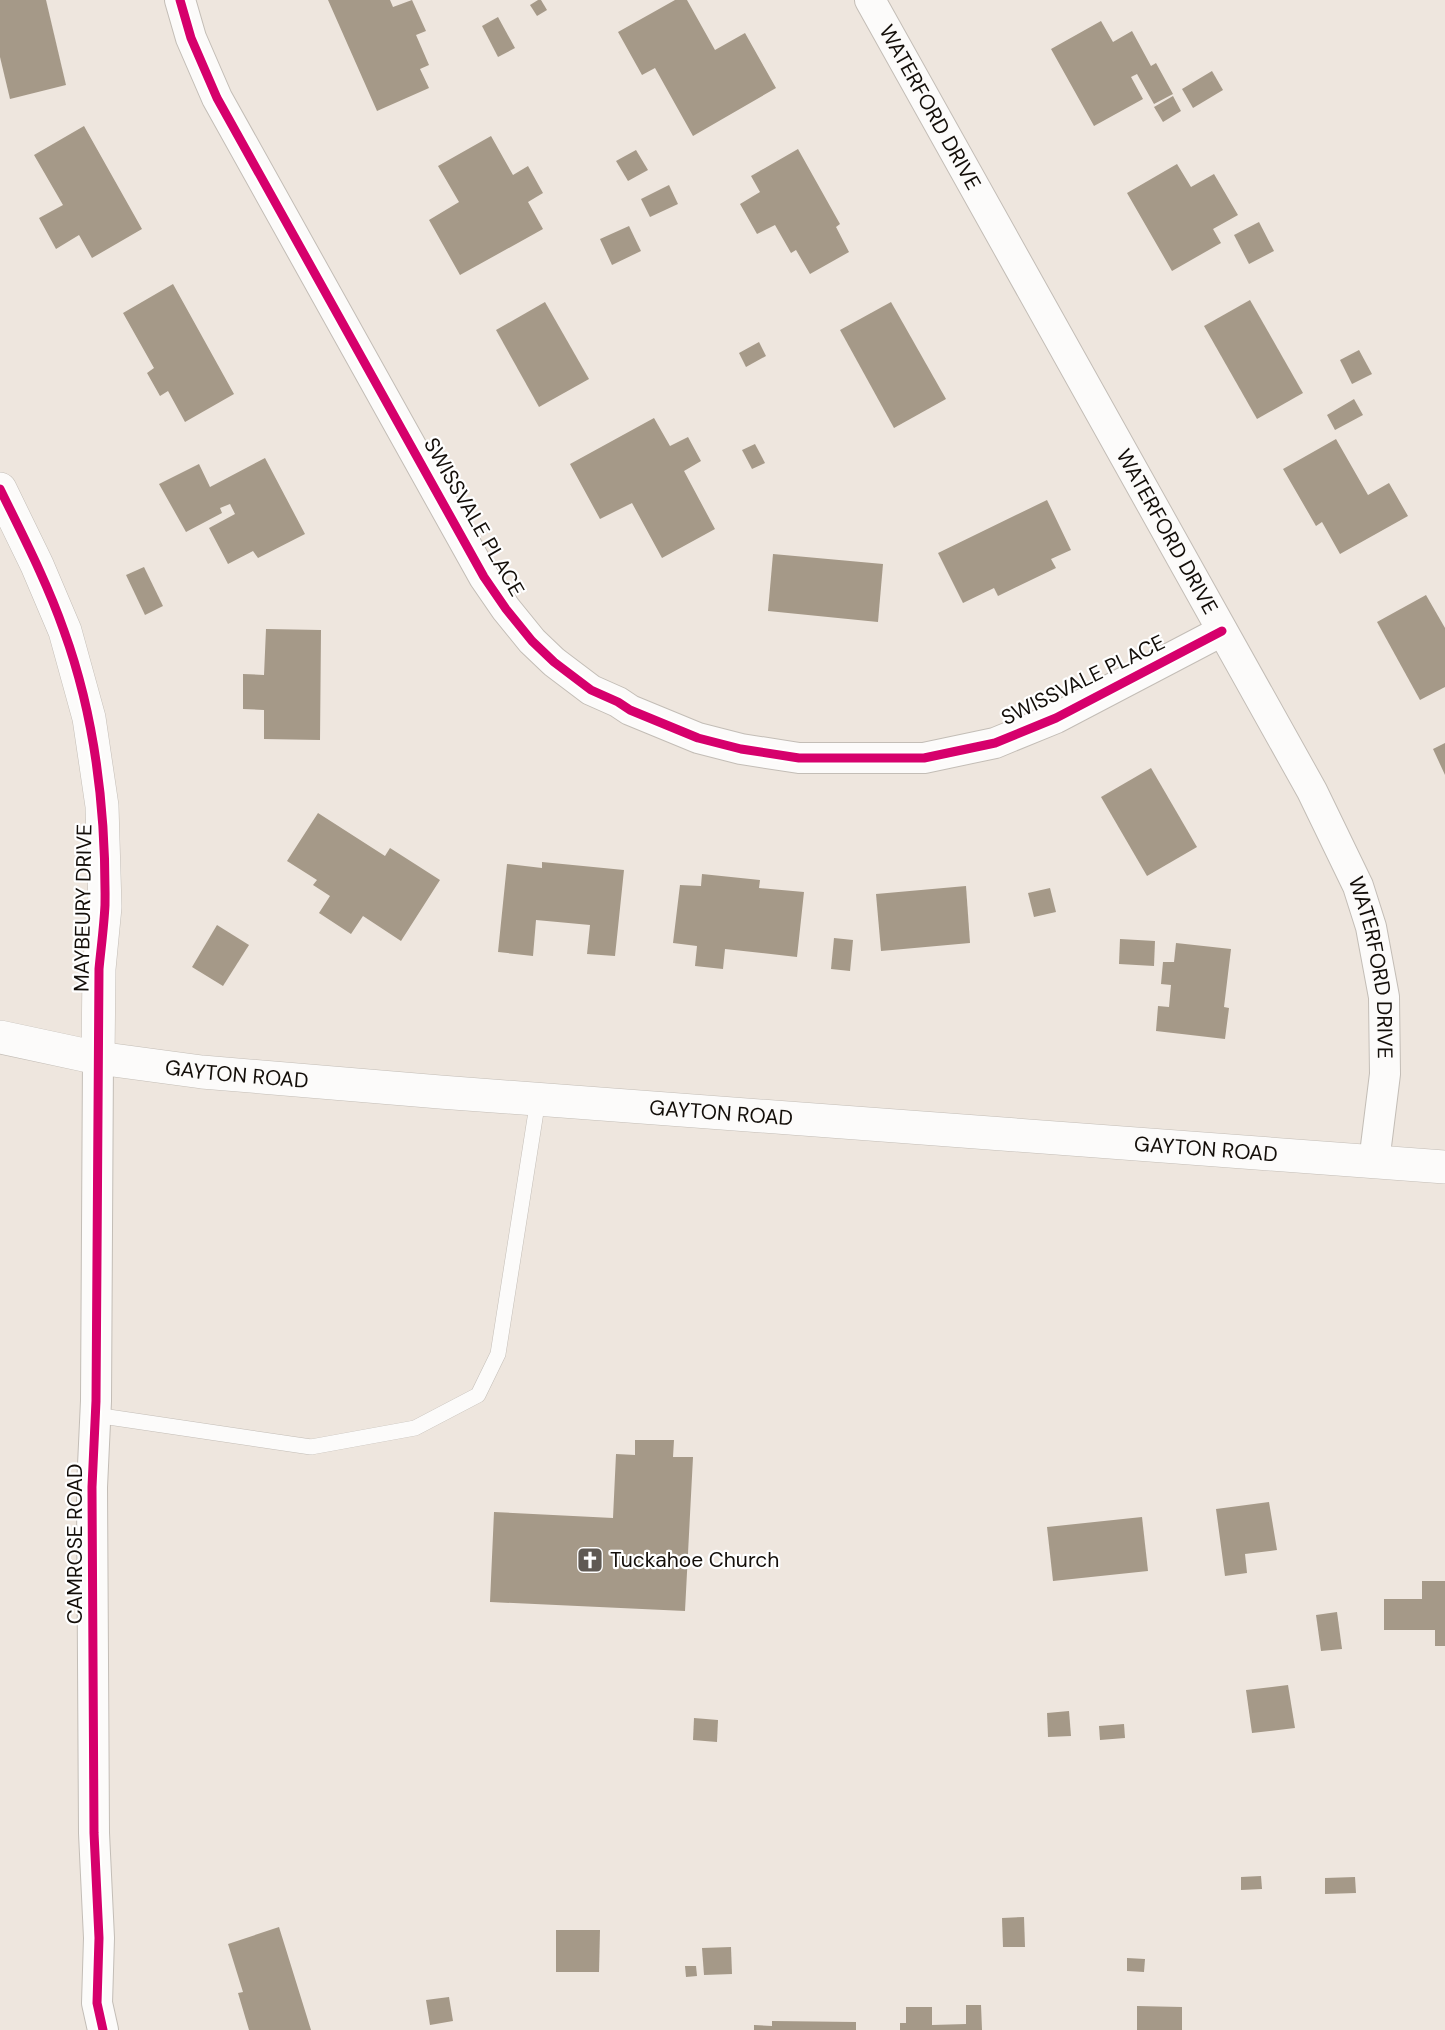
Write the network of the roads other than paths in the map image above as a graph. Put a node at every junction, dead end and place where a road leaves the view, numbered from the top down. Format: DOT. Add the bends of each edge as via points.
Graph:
graph roads {
  1 [pos="180,0"];
  2 [pos="870,0"];
  3 [pos="0,489"];
  4 [pos="1222,631"];
  5 [pos="0,1037"];
  6 [pos="98,1058"];
  7 [pos="538,1099"];
  8 [pos="1374,1162"];
  9 [pos="1445,1167"];
  10 [pos="95,1415"];
  11 [pos="93,2026"];
  1 -- 4 [label="street, SWISSVALE PLACE" via="191,38 217,98 484,578 532,641 591,690 698,738 741,749 799,758 924,758 995,742 1056,718"];
  2 -- 4 [label="street, WATERFORD DRIVE"];
  3 -- 6 [label="street, MAYBEURY DRIVE" via="64,631 89,718 103,828 105,907 99,969"];
  4 -- 8 [label="street, WATERFORD DRIVE" via="1312,791 1358,886 1371,927 1384,997 1385,1074"];
  5 -- 6 [label="street, GAYTON ROAD"];
  6 -- 7 [label="street, GAYTON ROAD" via="202,1072"];
  6 -- 10 [label="street, CAMROSE ROAD"];
  7 -- 8 [label="street, GAYTON ROAD"];
  7 -- 10 [label="lane" via="498,1354 478,1395 415,1428 311,1447"];
  8 -- 9 [label="street, GAYTON ROAD"];
  10 -- 11 [label="street, CAMROSE ROAD" via="94,1821 99,1938"];
}
